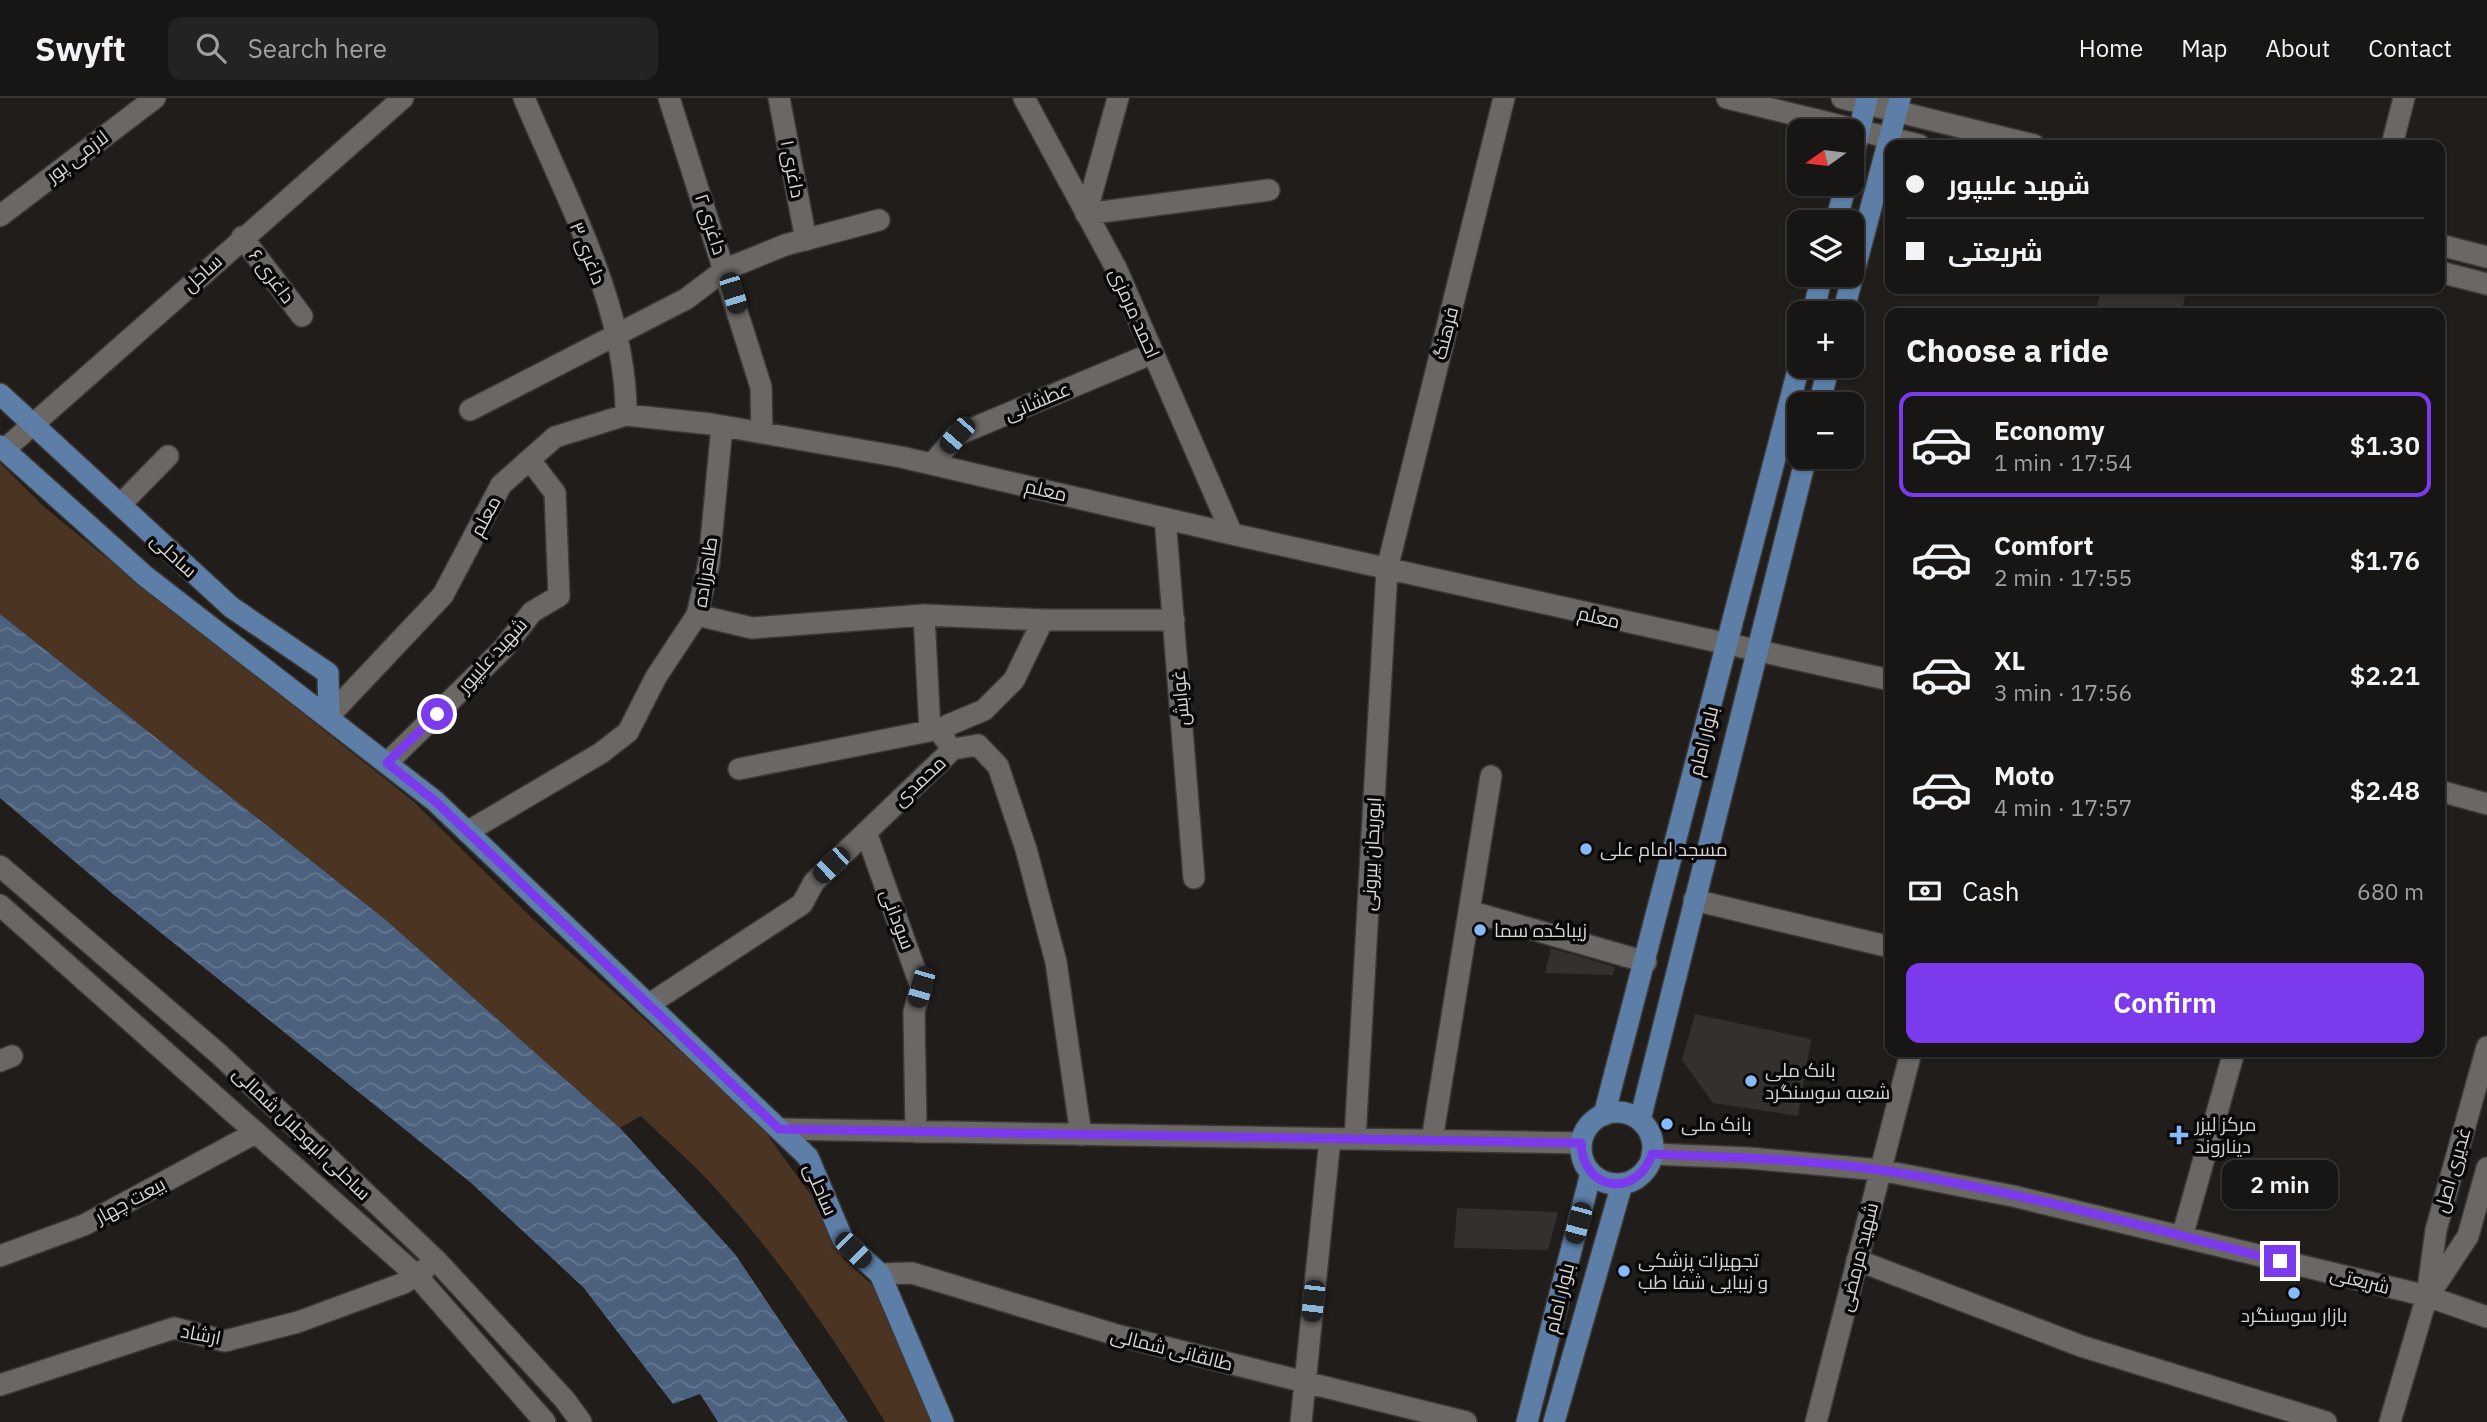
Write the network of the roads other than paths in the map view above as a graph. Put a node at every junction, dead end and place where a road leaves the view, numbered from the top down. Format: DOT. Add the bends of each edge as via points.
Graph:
graph roads {
  1 [pos="155,98"];
  2 [pos="403,98"];
  3 [pos="524,98"];
  4 [pos="669,98"];
  5 [pos="779,98"];
  6 [pos="1024,98"];
  7 [pos="1118,98"];
  8 [pos="1504,98"];
  9 [pos="1727,98"];
  10 [pos="1842,98"];
  11 [pos="2404,98"];
  12 [pos="1867,101"];
  13 [pos="1898,105"];
  14 [pos="1811,119"];
  15 [pos="1862,119"];
  16 [pos="1864,132"];
  17 [pos="1889,138"];
  18 [pos="1898,140"];
  19 [pos="2017,140"];
  20 [pos="2393,140"];
  21 [pos="1885,153"];
  22 [pos="1269,190"];
  23 [pos="1086,214"];
  24 [pos="0,216"];
  25 [pos="879,220"];
  26 [pos="242,237"];
  27 [pos="806,240"];
  28 [pos="2445,246"];
  29 [pos="2487,257"];
  30 [pos="726,269"];
  31 [pos="2445,273"];
  32 [pos="2487,284"];
  33 [pos="1846,301"];
  34 [pos="302,316"];
  35 [pos="616,337"];
  36 [pos="1153,353"];
  37 [pos="1796,378"];
  38 [pos="0,394"];
  39 [pos="470,410"];
  40 [pos="626,415"];
  41 [pos="33,425"];
  42 [pos="722,426"];
  43 [pos="762,433"];
  44 [pos="2,448"];
  45 [pos="168,456"];
  46 [pos="530,460"];
  47 [pos="932,464"];
  48 [pos="1802,469"];
  49 [pos="120,505"];
  50 [pos="1165,518"];
  51 [pos="1232,534"];
  52 [pos="1387,569"];
  53 [pos="697,615"];
  54 [pos="924,615"];
  55 [pos="1043,620"];
  56 [pos="1174,620"];
  57 [pos="1728,646"];
  58 [pos="1754,651"];
  59 [pos="1885,679"];
  60 [pos="329,716"];
  61 [pos="934,730"];
  62 [pos="953,749"];
  63 [pos="387,763"];
  64 [pos="739,769"];
  65 [pos="1491,776"];
  66 [pos="2445,792"];
  67 [pos="2487,804"];
  68 [pos="467,832"];
  69 [pos="866,832"];
  70 [pos="0,866"];
  71 [pos="1194,878"];
  72 [pos="1694,900"];
  73 [pos="0,905"];
  74 [pos="1469,911"];
  75 [pos="1885,946"];
  76 [pos="1646,962"];
  77 [pos="648,1005"];
  78 [pos="2487,1047"];
  79 [pos="1910,1057"];
  80 [pos="2233,1057"];
  81 [pos="1604,1115"];
  82 [pos="1640,1120"];
  83 [pos="779,1129"];
  84 [pos="916,1132"];
  85 [pos="255,1133"];
  86 [pos="1081,1135"];
  87 [pos="1330,1139"];
  88 [pos="1355,1139"];
  89 [pos="1432,1140"];
  90 [pos="1581,1143"];
  91 [pos="1652,1154"];
  92 [pos="2487,1168"];
  93 [pos="1880,1170"];
  94 [pos="1591,1173"];
  95 [pos="1622,1184"];
  96 [pos="2182,1237"];
  97 [pos="0,1256"];
  98 [pos="1857,1260"];
  99 [pos="437,1261"];
  100 [pos="880,1274"];
  101 [pos="416,1275"];
  102 [pos="2427,1296"];
  103 [pos="2487,1317"];
  104 [pos="1305,1382"];
  105 [pos="0,1385"];
  106 [pos="545,1422"];
  107 [pos="580,1422"];
  108 [pos="943,1422"];
  109 [pos="1301,1422"];
  110 [pos="1466,1422"];
  111 [pos="1527,1422"];
  112 [pos="1553,1422"];
  113 [pos="1816,1422"];
  114 [pos="2326,1422"];
  115 [pos="2390,1422"];
  1 -- 24 [label="street, لازمی پور"];
  2 -- 26 [label="street, ساحل"];
  3 -- 35 [label="street, داغری ۳" via="602,284"];
  4 -- 30 [label="street, داغری ۲"];
  5 -- 27 [label="street, داغری ۱"];
  6 -- 23 [label="street, احمد مرمزی"];
  7 -- 23 [label="street"];
  8 -- 52 [label="street, فرهنگ"];
  9 -- 14 [label="street"];
  10 -- 12 [label="street"];
  11 -- 20 [label="street"];
  12 -- 13 [label="street"];
  12 -- 15 [label="main road"];
  13 -- 17 [label="main road"];
  13 -- 19 [label="street"];
  16 -- 17 [label="street"];
  17 -- 18 [label="street"];
  21 -- 33 [label="main road"];
  22 -- 23 [label="street"];
  23 -- 36 [label="street, احمد مرمزی" via="1116,268"];
  25 -- 27 [label="street"];
  26 -- 34 [label="street, داغری ۶"];
  26 -- 41 [label="street, ساحل"];
  27 -- 30 [label="street"];
  28 -- 29 [label="street"];
  30 -- 35 [label="street" via="686,299"];
  30 -- 43 [label="street, داغری ۲" via="761,387"];
  31 -- 32 [label="street"];
  35 -- 39 [label="street"];
  35 -- 40 [label="street, داغری ۳" via="626,378"];
  36 -- 47 [label="street, عطشانی" via="957,435"];
  36 -- 51 [label="street, احمد مرمزی"];
  37 -- 57 [label="main road, بلوار امام"];
  38 -- 41 [label="main road, ساحلی"];
  40 -- 42 [label="street, معلم"];
  40 -- 46 [label="street, معلم" via="555,437"];
  41 -- 44 [label="street, ساحل"];
  41 -- 49 [label="main road, ساحلی"];
  42 -- 43 [label="street, معلم"];
  42 -- 53 [label="street, طاهرزاده" via="709,563"];
  43 -- 47 [label="street, معلم"];
  44 -- 60 [label="main road, ساحلی" via="145,576"];
  45 -- 49 [label="street"];
  46 -- 60 [label="street, معلم" via="502,485 443,595"];
  46 -- 63 [label="street, شهید علیپور" via="555,493 559,596 532,612 503,649"];
  47 -- 50 [label="street, معلم"];
  48 -- 58 [label="main road, بلوار امام"];
  49 -- 60 [label="main road, ساحلی" via="231,607 328,673"];
  50 -- 51 [label="street, معلم"];
  50 -- 56 [label="street, غوابش"];
  51 -- 52 [label="street, معلم"];
  52 -- 57 [label="street, معلم"];
  52 -- 88 [label="street, ابوریحان بیرونی"];
  53 -- 54 [label="street, طاهرزاده" via="752,628"];
  53 -- 68 [label="street" via="656,677 628,732 601,753"];
  54 -- 55 [label="street, طاهرزاده"];
  54 -- 61 [label="street"];
  55 -- 56 [label="street, طاهرزاده"];
  55 -- 61 [label="street" via="1014,680 984,710"];
  56 -- 71 [label="street, غوابش"];
  57 -- 58 [label="street, معلم"];
  57 -- 76 [label="main road, بلوار امام"];
  58 -- 59 [label="street, معلم"];
  58 -- 72 [label="main road, بلوار امام"];
  60 -- 63 [label="main road, ساحلی"];
  61 -- 62 [label="street"];
  61 -- 64 [label="street"];
  62 -- 69 [label="street, محمدی"];
  62 -- 86 [label="street, محمدی" via="978,745 998,766 1026,849 1056,962"];
  63 -- 68 [label="main road, ساحلی"];
  65 -- 74 [label="street"];
  66 -- 67 [label="street"];
  68 -- 77 [label="main road, ساحلی"];
  69 -- 77 [label="street, محمدی" via="814,882 802,904"];
  69 -- 84 [label="street, سودانی" via="921,987 914,1012"];
  70 -- 99 [label="street, ساحلی البوجلال شمالی" via="220,1055"];
  72 -- 75 [label="street"];
  72 -- 82 [label="main road, بلوار امام"];
  73 -- 85 [label="street, ساحلی البوجلال شمالی"];
  74 -- 76 [label="street"];
  74 -- 89 [label="street"];
  76 -- 81 [label="main road, بلوار امام"];
  77 -- 83 [label="main road, ساحلی"];
  78 -- 102 [label="street, غدیری اصل" via="2436,1230"];
  79 -- 93 [label="street, شهید مرمضی"];
  80 -- 96 [label="street"];
  81 -- 82 [label="main road" via="1623,1113"];
  81 -- 90 [label="main road" via="1589,1125"];
  82 -- 91 [label="main road" via="1650,1135"];
  83 -- 84 [label="street"];
  83 -- 100 [label="main road, ساحلی" via="807,1157 843,1240"];
  84 -- 86 [label="street"];
  85 -- 97 [label="street, بیعت چهار" via="84,1225"];
  85 -- 101 [label="street, ساحلی البوجلال شمالی"];
  86 -- 87 [label="street"];
  87 -- 88 [label="street"];
  87 -- 104 [label="street"];
  88 -- 89 [label="street"];
  89 -- 90 [label="street"];
  90 -- 94 [label="main road"];
  91 -- 93 [label="street, شریعتی"];
  91 -- 95 [label="main road" via="1642,1174"];
  92 -- 102 [label="street, غدیری اصل" via="2468,1236"];
  93 -- 96 [label="street, شریعتی"];
  93 -- 98 [label="street, شهید مرمضی"];
  94 -- 95 [label="main road" via="1600,1180"];
  94 -- 111 [label="main road, بلوار امام"];
  95 -- 112 [label="main road, بلوار امام"];
  96 -- 102 [label="street, شریعتی"];
  98 -- 113 [label="street, شهید مرمضی"];
  98 -- 114 [label="street" via="2081,1346"];
  99 -- 101 [label="street, ارشاد"];
  99 -- 107 [label="street, ساحلی البوجلال شمالی"];
  100 -- 104 [label="street, طالقانی شمالی" via="912,1273 1120,1336"];
  100 -- 108 [label="main road, ساحلی"];
  101 -- 105 [label="street, ارشاد" via="298,1322 225,1341 174,1328"];
  101 -- 106 [label="street, ساحلی البوجلال شمالی"];
  102 -- 103 [label="street, شریعتی"];
  102 -- 115 [label="street, غدیری اصل"];
  104 -- 109 [label="street"];
  104 -- 110 [label="street, طالقانی شمالی"];
}
